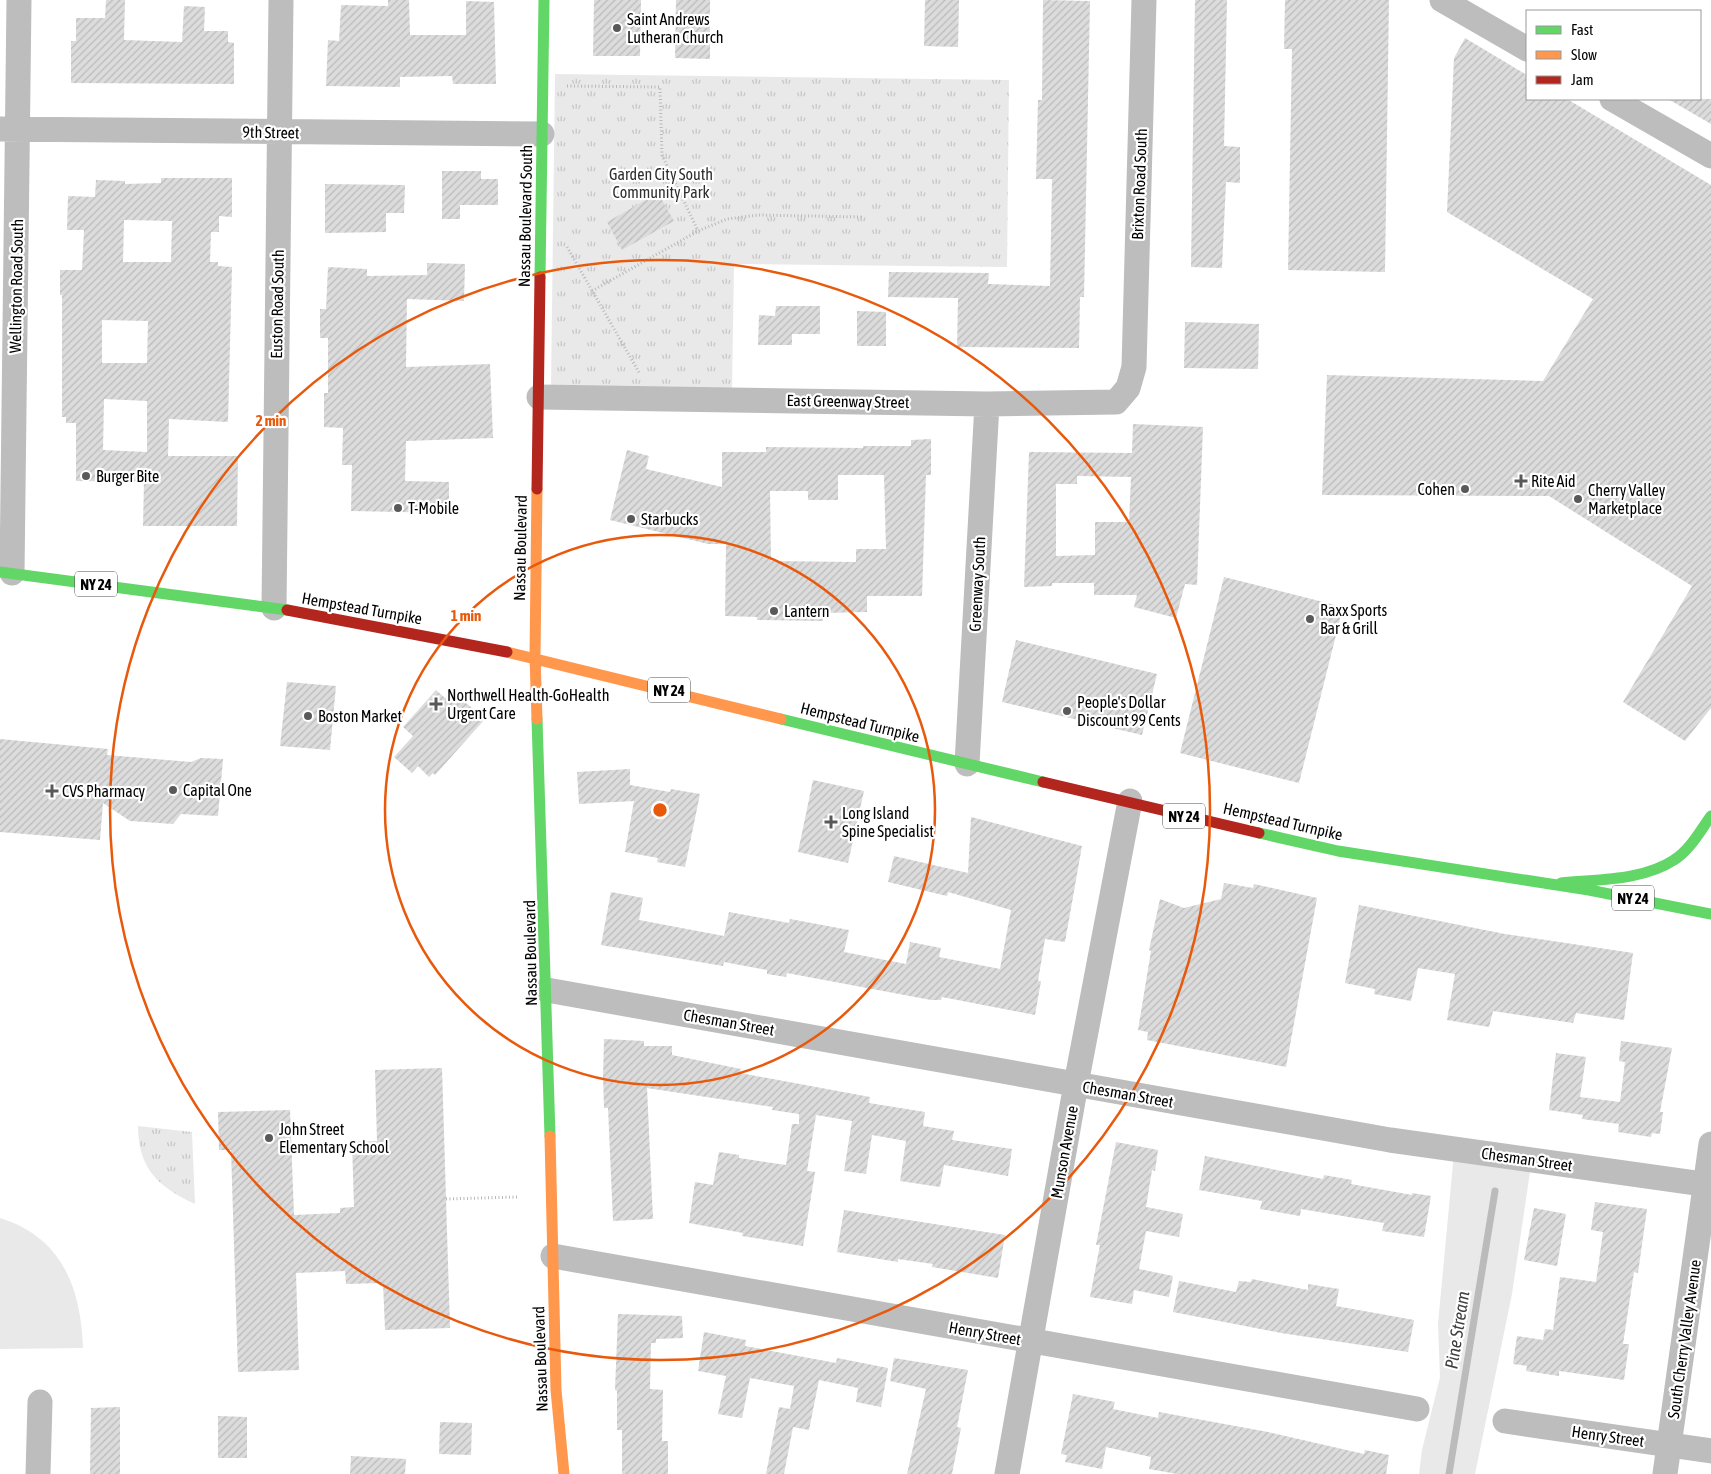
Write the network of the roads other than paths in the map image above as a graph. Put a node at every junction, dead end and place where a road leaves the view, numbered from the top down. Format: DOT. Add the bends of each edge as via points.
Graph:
graph roads {
  1 [pos="19,0"];
  2 [pos="281,0"];
  3 [pos="544,0"];
  4 [pos="1144,0"];
  5 [pos="1442,0"];
  6 [pos="1526,48"];
  7 [pos="1614,100"];
  8 [pos="9,129"];
  9 [pos="280,132"];
  10 [pos="542,134"];
  11 [pos="1711,156"];
  12 [pos="1134,367"];
  13 [pos="539,397"];
  14 [pos="987,404"];
  15 [pos="538,432"];
  16 [pos="6,572"];
  17 [pos="274,608"];
  18 [pos="535,657"];
  19 [pos="967,764"];
  20 [pos="1130,801"];
  21 [pos="1711,816"];
  22 [pos="1554,884"];
  23 [pos="1711,914"];
  24 [pos="546,990"];
  25 [pos="1076,1084"];
  26 [pos="1711,1144"];
  27 [pos="1708,1185"];
  28 [pos="553,1256"];
  29 [pos="1031,1341"];
  30 [pos="40,1402"];
  31 [pos="1417,1409"];
  32 [pos="1505,1422"];
  33 [pos="1669,1445"];
  34 [pos="1711,1451"];
  35 [pos="38,1474"];
  36 [pos="564,1474"];
  37 [pos="1007,1474"];
  38 [pos="1665,1474"];
  1 -- 8 [label="street, Wellington Road South"];
  2 -- 9 [label="street, Euston Road South"];
  3 -- 10 [label="main road, Nassau Boulevard South"];
  4 -- 12 [label="street, Brixton Road South"];
  5 -- 6 [label="street"];
  7 -- 11 [label="street"];
  8 -- 9 [label="street, 9th Street"];
  8 -- 16 [label="street, Wellington Road South"];
  9 -- 10 [label="street, 9th Street"];
  9 -- 17 [label="street, Euston Road South"];
  10 -- 13 [label="main road, Nassau Boulevard South"];
  12 -- 14 [label="street, East Greenway Street" via="1128,388 1116,402"];
  13 -- 14 [label="street, East Greenway Street"];
  13 -- 15 [label="main road, Nassau Boulevard South"];
  14 -- 19 [label="street, Greenway South"];
  15 -- 18 [label="main road, Nassau Boulevard"];
  16 -- 17 [label="main road, Hempstead Turnpike / NY 24"];
  17 -- 18 [label="main road, Hempstead Turnpike / NY 24"];
  18 -- 19 [label="main road, Hempstead Turnpike / NY 24"];
  18 -- 24 [label="main road, Nassau Boulevard"];
  19 -- 20 [label="main road, Hempstead Turnpike / NY 24"];
  20 -- 22 [label="main road, Hempstead Turnpike / NY 24" via="1338,851"];
  20 -- 25 [label="street, Munson Avenue"];
  21 -- 22 [label="main road" via="1682,853 1661,866 1630,874"];
  22 -- 23 [label="main road, Hempstead Turnpike / NY 24"];
  24 -- 25 [label="street, Chesman Street"];
  24 -- 28 [label="main road, Nassau Boulevard"];
  25 -- 27 [label="street, Chesman Street" via="1390,1140"];
  25 -- 29 [label="street, Munson Avenue"];
  26 -- 27 [label="street, South Cherry Valley Avenue"];
  27 -- 33 [label="street, South Cherry Valley Avenue"];
  28 -- 29 [label="street, Henry Street"];
  28 -- 36 [label="main road, Nassau Boulevard" via="556,1390"];
  29 -- 31 [label="street, Henry Street"];
  29 -- 37 [label="street, Munson Avenue"];
  30 -- 35 [label="street"];
  32 -- 33 [label="street, Henry Street"];
  33 -- 34 [label="street, Henry Street"];
  33 -- 38 [label="street, South Cherry Valley Avenue"];
}
